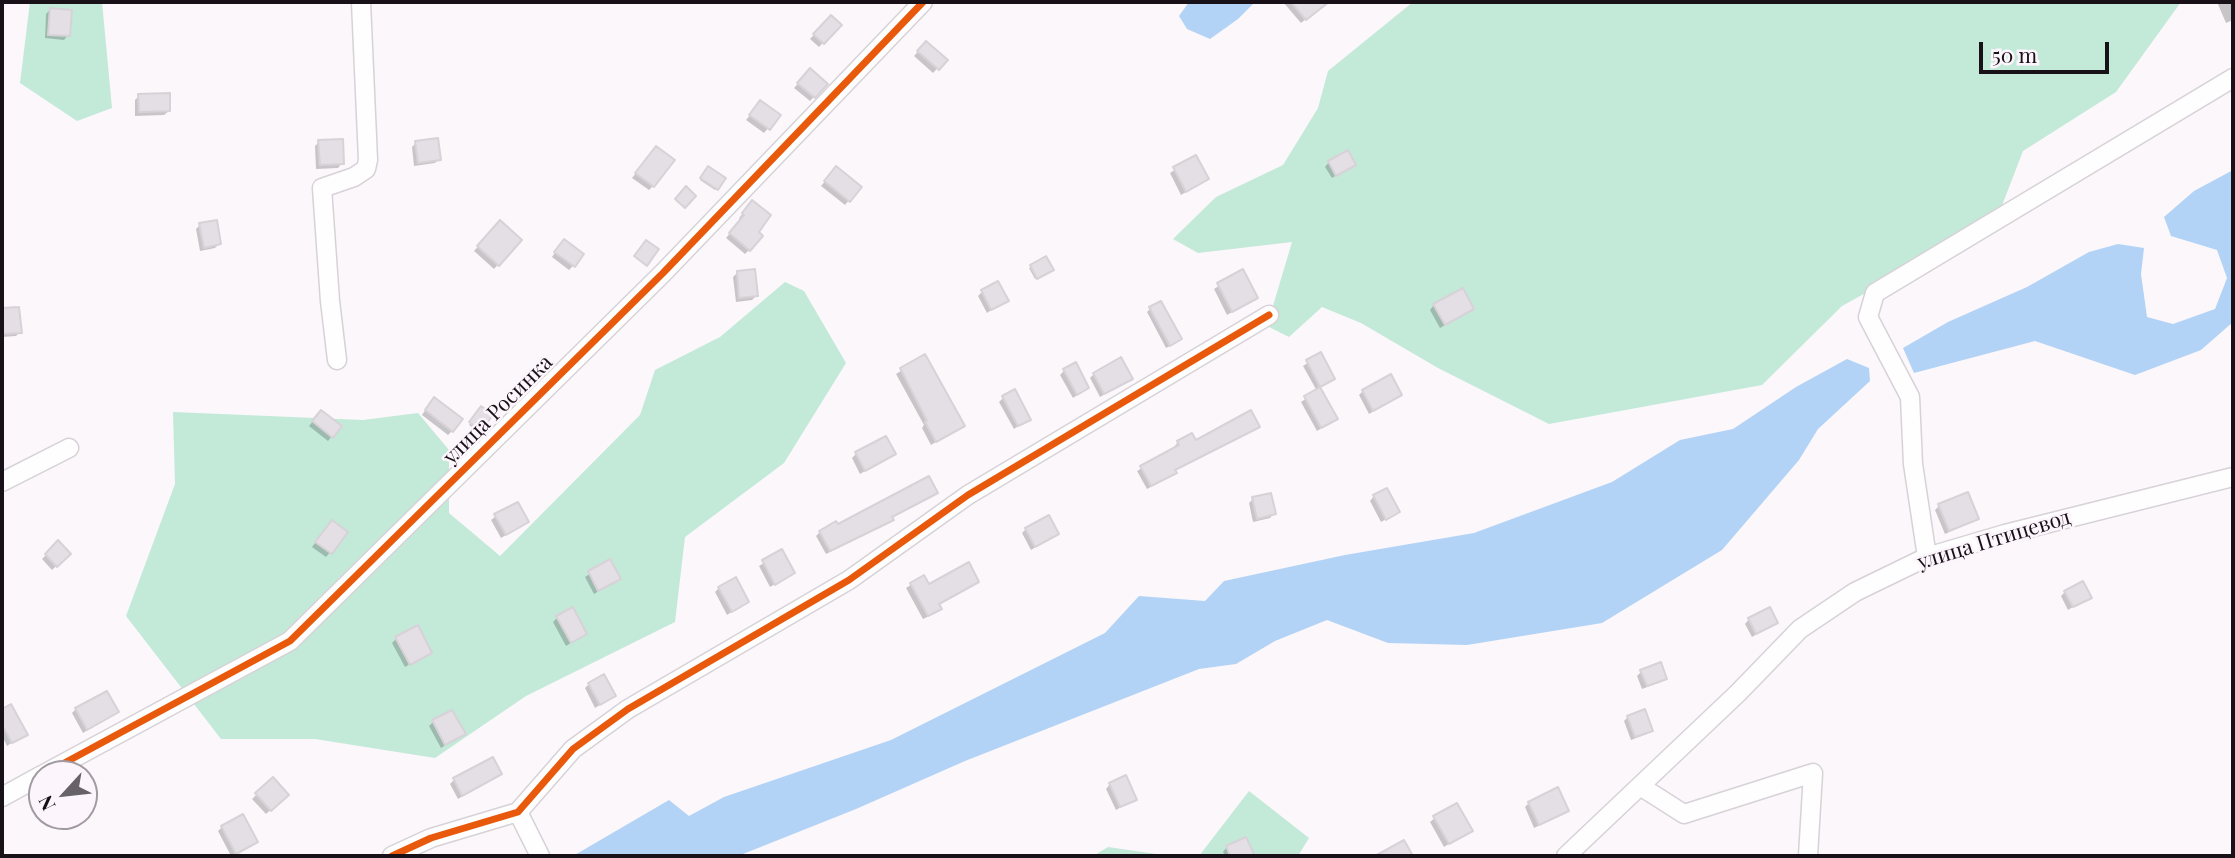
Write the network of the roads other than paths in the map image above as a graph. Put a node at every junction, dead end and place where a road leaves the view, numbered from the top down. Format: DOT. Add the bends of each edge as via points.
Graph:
graph roads {
  1 [pos="361,2"];
  2 [pos="923,2"];
  3 [pos="2233,78"];
  4 [pos="1269,315"];
  5 [pos="337,360"];
  6 [pos="69,449"];
  7 [pos="2233,477"];
  8 [pos="2,482"];
  9 [pos="1927,557"];
  10 [pos="71,760"];
  11 [pos="28,783"];
  12 [pos="1640,786"];
  13 [pos="2,797"];
  14 [pos="518,813"];
  15 [pos="392,856"];
  16 [pos="540,856"];
  17 [pos="1566,856"];
  18 [pos="1808,856"];
  1 -- 5 [label="street" via="368,160 366,169 354,177 322,188"];
  2 -- 10 [label="street, улица Росинка" via="663,273 290,641"];
  3 -- 9 [label="street" via="1875,293 1868,317 1910,397 1913,464"];
  4 -- 14 [label="street" via="968,495 849,580 628,709 573,749"];
  6 -- 8 [label="street"];
  7 -- 9 [label="street, улица Птицевод"];
  9 -- 12 [label="street, улица Птицевод" via="1855,592 1800,629"];
  11 -- 13 [label="street, улица Росинка"];
  12 -- 17 [label="street, улица Птицевод"];
  12 -- 18 [label="street" via="1684,814 1813,773"];
  14 -- 15 [label="street" via="431,838"];
  14 -- 16 [label="street"];
}
